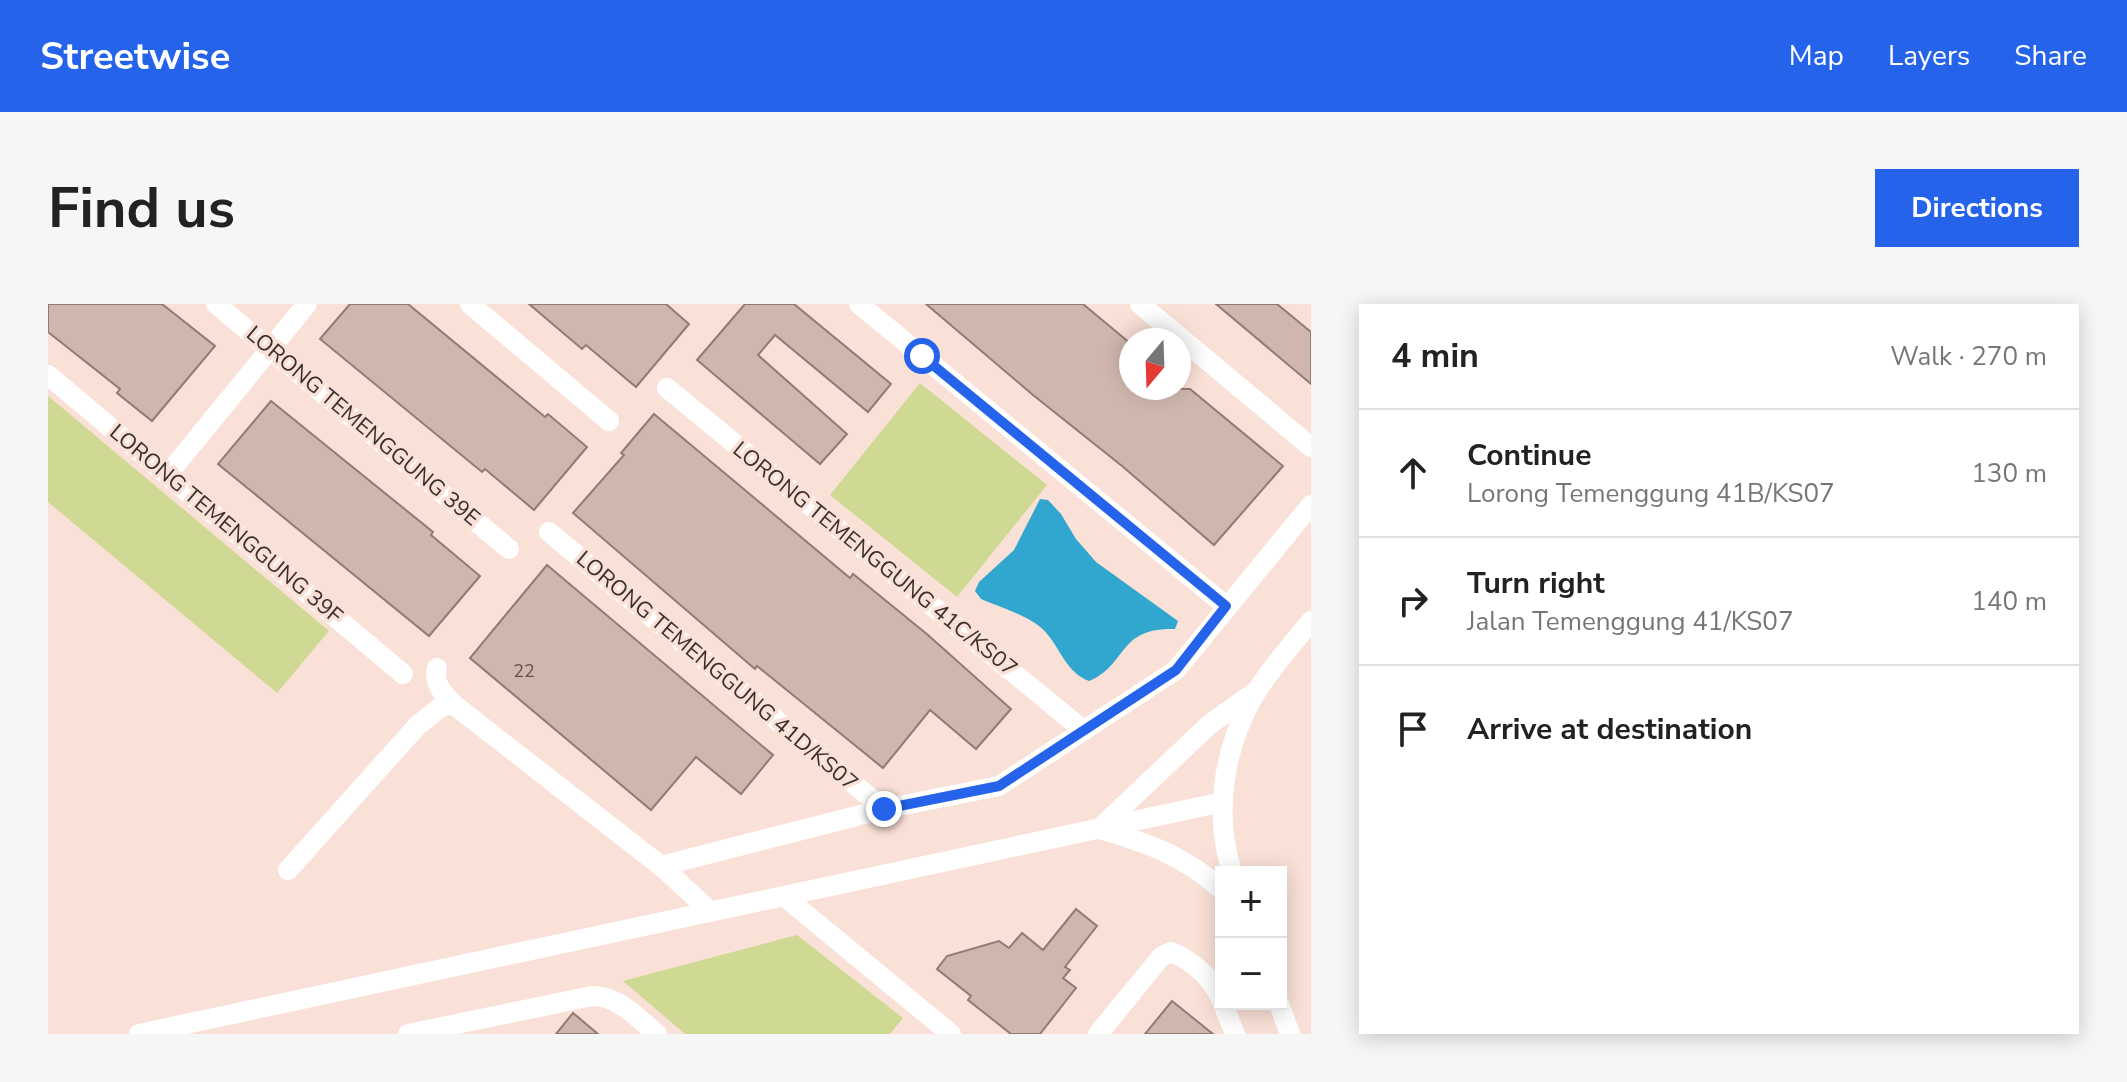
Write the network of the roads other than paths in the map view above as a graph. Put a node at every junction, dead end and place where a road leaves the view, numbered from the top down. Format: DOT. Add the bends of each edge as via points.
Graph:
graph roads {
  1 [pos="216,304"];
  2 [pos="307,304"];
  3 [pos="470,304"];
  4 [pos="859,304"];
  5 [pos="1140,304"];
  6 [pos="271,348"];
  7 [pos="48,375"];
  8 [pos="667,388"];
  9 [pos="609,421"];
  10 [pos="1311,447"];
  11 [pos="168,474"];
  12 [pos="1311,505"];
  13 [pos="549,532"];
  14 [pos="509,549"];
  15 [pos="1226,606"];
  16 [pos="1311,621"];
  17 [pos="437,668"];
  18 [pos="403,674"];
  19 [pos="1259,689"];
  20 [pos="453,704"];
  21 [pos="1083,730"];
  22 [pos="1223,802"];
  23 [pos="884,809"];
  24 [pos="1099,829"];
  25 [pos="661,866"];
  26 [pos="1231,866"];
  27 [pos="288,870"];
  28 [pos="1215,884"];
  29 [pos="785,897"];
  30 [pos="711,912"];
  31 [pos="1215,987"];
  32 [pos="1225,1010"];
  33 [pos="1281,1010"];
  34 [pos="139,1034"];
  35 [pos="408,1034"];
  36 [pos="657,1034"];
  37 [pos="951,1034"];
  38 [pos="1098,1034"];
  39 [pos="1235,1034"];
  40 [pos="1290,1034"];
  1 -- 6 [label="street, LORONG TEMENGGUNG 39E"];
  2 -- 6 [label="street"];
  3 -- 9 [label="street"];
  4 -- 15 [label="street"];
  5 -- 10 [label="street"];
  6 -- 11 [label="street"];
  6 -- 14 [label="street, LORONG TEMENGGUNG 39E"];
  7 -- 11 [label="street, LORONG TEMENGGUNG 39F"];
  8 -- 21 [label="street, LORONG TEMENGGUNG 41C/KS07"];
  11 -- 18 [label="street, LORONG TEMENGGUNG 39F"];
  12 -- 15 [label="street"];
  13 -- 23 [label="street, LORONG TEMENGGUNG 41D/KS07"];
  15 -- 21 [label="street" via="1176,670"];
  16 -- 19 [label="street"];
  17 -- 20 [label="street" via="440,690"];
  19 -- 22 [label="street" via="1230,755"];
  19 -- 24 [label="street" via="1210,724"];
  20 -- 25 [label="street"];
  20 -- 27 [label="street" via="418,725"];
  21 -- 23 [label="street" via="999,786"];
  22 -- 24 [label="street"];
  22 -- 26 [label="street"];
  23 -- 25 [label="street"];
  24 -- 28 [label="street" via="1176,856"];
  24 -- 29 [label="street"];
  25 -- 30 [label="street"];
  29 -- 30 [label="street"];
  29 -- 37 [label="street"];
  30 -- 34 [label="street"];
  31 -- 38 [label="street" via="1171,952 1161,957"];
  32 -- 39 [label="street"];
  33 -- 40 [label="street"];
  35 -- 36 [label="street" via="606,996"];
}
